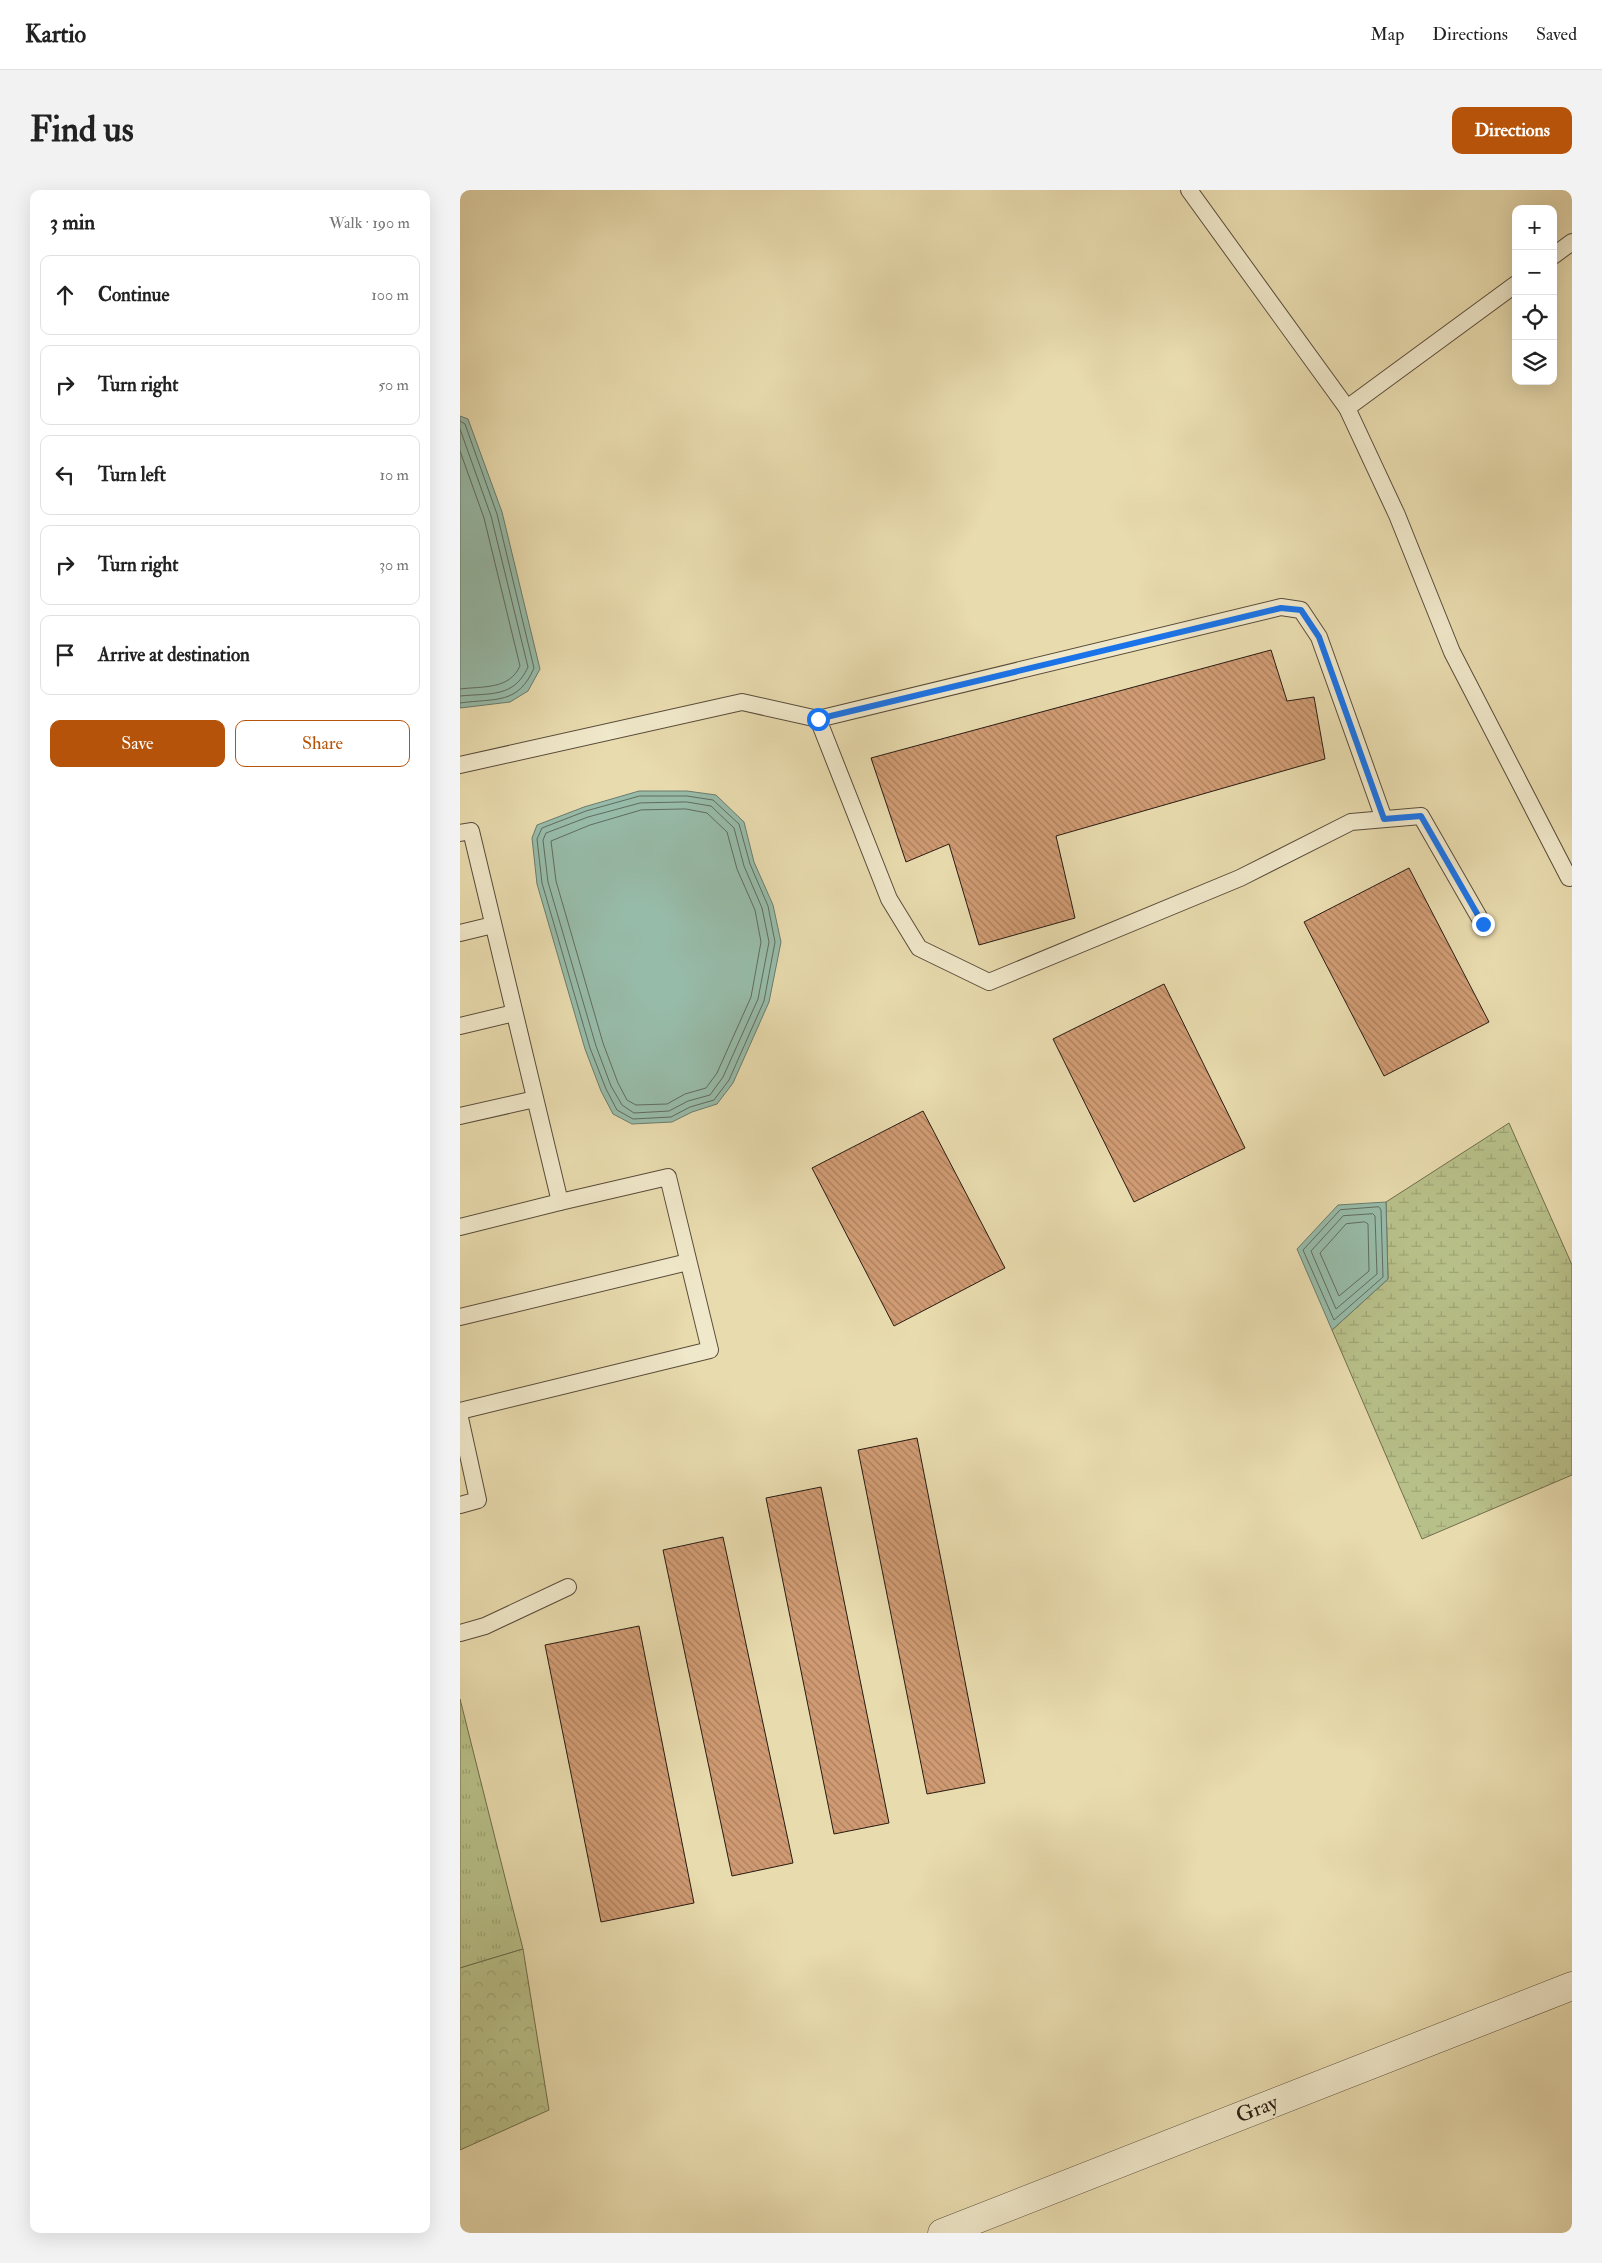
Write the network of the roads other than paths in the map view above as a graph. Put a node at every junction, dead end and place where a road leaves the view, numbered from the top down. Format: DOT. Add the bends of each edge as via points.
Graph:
graph roads {
  1 [pos="1188,190"];
  2 [pos="1572,242"];
  3 [pos="1557,253"];
  4 [pos="1512,287"];
  5 [pos="1347,408"];
  6 [pos="818,719"];
  7 [pos="460,765"];
  8 [pos="1384,819"];
  9 [pos="460,833"];
  10 [pos="1569,878"];
  11 [pos="1483,924"];
  12 [pos="493,925"];
  13 [pos="460,932"];
  14 [pos="514,1013"];
  15 [pos="460,1026"];
  16 [pos="535,1099"];
  17 [pos="460,1116"];
  18 [pos="560,1202"];
  19 [pos="460,1227"];
  20 [pos="688,1262"];
  21 [pos="460,1317"];
  22 [pos="460,1410"];
  23 [pos="460,1418"];
  24 [pos="460,1505"];
  25 [pos="568,1587"];
  26 [pos="460,1633"];
  27 [pos="1572,1986"];
  28 [pos="942,2233"];
  1 -- 5 [label="lane"];
  2 -- 3 [label="lane"];
  4 -- 5 [label="lane"];
  5 -- 10 [label="lane" via="1396,515 1452,652"];
  6 -- 7 [label="lane" via="742,702"];
  6 -- 8 [label="lane" via="1281,608 1301,610 1319,637"];
  6 -- 8 [label="lane" via="889,899 920,948 989,982 1240,878 1351,822"];
  8 -- 11 [label="lane" via="1421,816"];
  9 -- 12 [label="lane" via="470,831"];
  12 -- 13 [label="lane"];
  12 -- 14 [label="lane"];
  14 -- 15 [label="lane"];
  14 -- 16 [label="lane"];
  16 -- 17 [label="lane"];
  16 -- 18 [label="lane"];
  18 -- 19 [label="lane"];
  18 -- 20 [label="lane" via="668,1177"];
  20 -- 21 [label="lane"];
  20 -- 22 [label="lane" via="710,1350"];
  23 -- 24 [label="lane" via="478,1500"];
  25 -- 26 [label="lane" via="485,1626"];
  27 -- 28 [label="street, Gray"];
}
